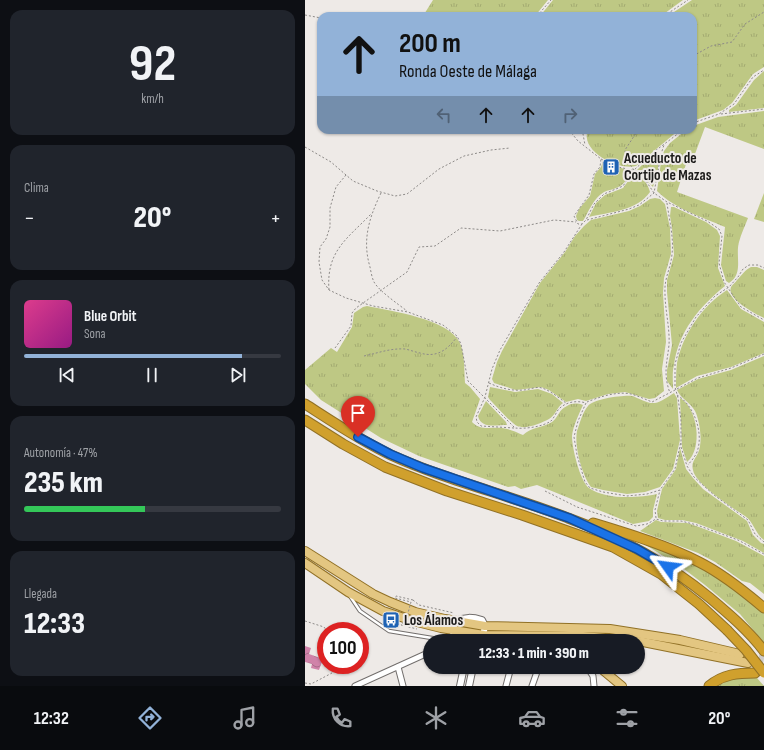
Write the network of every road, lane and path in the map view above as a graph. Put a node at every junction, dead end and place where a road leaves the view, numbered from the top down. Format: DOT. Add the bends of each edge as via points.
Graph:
graph roads {
  1 [pos="551,0"];
  2 [pos="688,0"];
  3 [pos="540,12"];
  4 [pos="671,12"];
  5 [pos="764,12"];
  6 [pos="305,15"];
  7 [pos="317,17"];
  8 [pos="697,54"];
  9 [pos="764,70"];
  10 [pos="764,109"];
  11 [pos="719,114"];
  12 [pos="697,122"];
  13 [pos="572,134"];
  14 [pos="583,134"];
  15 [pos="635,134"];
  16 [pos="678,134"];
  17 [pos="585,145"];
  18 [pos="665,145"];
  19 [pos="305,147"];
  20 [pos="510,148"];
  21 [pos="601,159"];
  22 [pos="634,170"];
  23 [pos="346,175"];
  24 [pos="381,192"];
  25 [pos="654,192"];
  26 [pos="667,202"];
  27 [pos="371,214"];
  28 [pos="586,220"];
  29 [pos="576,222"];
  30 [pos="582,224"];
  31 [pos="764,268"];
  32 [pos="729,287"];
  33 [pos="329,290"];
  34 [pos="382,291"];
  35 [pos="365,303"];
  36 [pos="408,312"];
  37 [pos="764,320"];
  38 [pos="457,336"];
  39 [pos="335,348"];
  40 [pos="764,354"];
  41 [pos="364,356"];
  42 [pos="489,383"];
  43 [pos="675,390"];
  44 [pos="670,393"];
  45 [pos="677,395"];
  46 [pos="485,397"];
  47 [pos="586,403"];
  48 [pos="305,404"];
  49 [pos="567,404"];
  50 [pos="305,420"];
  51 [pos="515,428"];
  52 [pos="681,441"];
  53 [pos="687,466"];
  54 [pos="660,490"];
  55 [pos="545,491"];
  56 [pos="569,518"];
  57 [pos="656,519"];
  58 [pos="764,542"];
  59 [pos="305,551"];
  60 [pos="764,554"];
  61 [pos="305,563"];
  62 [pos="348,592"];
  63 [pos="764,608"];
  64 [pos="459,618"];
  65 [pos="305,621"];
  66 [pos="484,623"];
  67 [pos="317,625"];
  68 [pos="417,629"];
  69 [pos="449,634"];
  70 [pos="456,634"];
  71 [pos="483,634"];
  72 [pos="423,636"];
  73 [pos="645,642"];
  74 [pos="764,651"];
  75 [pos="740,654"];
  76 [pos="423,655"];
  77 [pos="748,663"];
  78 [pos="398,667"];
  79 [pos="760,673"];
  80 [pos="328,674"];
  81 [pos="463,674"];
  82 [pos="472,674"];
  83 [pos="509,674"];
  84 [pos="537,674"];
  85 [pos="592,674"];
  86 [pos="608,674"];
  87 [pos="305,683"];
  88 [pos="355,686"];
  89 [pos="403,686"];
  90 [pos="460,686"];
  91 [pos="469,686"];
  92 [pos="506,686"];
  93 [pos="533,686"];
  94 [pos="594,686"];
  95 [pos="623,686"];
  96 [pos="709,686"];
  1 -- 3 [label="path"];
  2 -- 4 [label="path"];
  5 -- 8 [label="path" via="745,24 732,42 711,46"];
  6 -- 7 [label="path"];
  9 -- 11 [label="path" via="753,77 734,104"];
  10 -- 11 [label="path"];
  11 -- 12 [label="path"];
  13 -- 17 [label="path"];
  14 -- 17 [label="path"];
  15 -- 22 [label="path" via="625,150 626,159"];
  16 -- 18 [label="path"];
  17 -- 21 [label="path"];
  18 -- 22 [label="path"];
  18 -- 25 [label="path"];
  19 -- 23 [label="path" via="331,162"];
  20 -- 24 [label="path" via="464,156 439,169 407,194 395,196"];
  21 -- 22 [label="path" via="618,167"];
  21 -- 29 [label="path" via="589,194 574,216"];
  22 -- 25 [label="path" via="644,178"];
  22 -- 28 [label="path" via="623,186 604,194 594,204"];
  23 -- 24 [label="path" via="353,181"];
  23 -- 33 [label="path" via="336,187 330,208 330,227 320,247 322,280"];
  24 -- 27 [label="path"];
  25 -- 26 [label="path"];
  25 -- 28 [label="path" via="639,205"];
  26 -- 32 [label="path" via="719,229 722,236 720,268 724,282"];
  26 -- 44 [label="path" via="673,255 665,279 669,344 665,370"];
  27 -- 33 [label="path" via="340,246 329,271"];
  27 -- 34 [label="path" via="366,254 374,283"];
  28 -- 30 [label="path"];
  29 -- 30 [label="path"];
  29 -- 34 [label="path" via="554,220 500,231 461,228 435,246 419,247 407,272"];
  30 -- 42 [label="path" via="539,283 500,350"];
  31 -- 32 [label="path" via="749,265"];
  32 -- 37 [label="path" via="741,307"];
  32 -- 43 [label="path" via="715,296 696,317 681,343 675,364"];
  33 -- 35 [label="path"];
  34 -- 35 [label="path"];
  34 -- 36 [label="path"];
  35 -- 36 [label="path"];
  35 -- 39 [label="path" via="356,308 351,326"];
  36 -- 38 [label="path" via="443,325"];
  38 -- 41 [label="path" via="450,347 434,355 392,349"];
  38 -- 46 [label="path" via="468,381"];
  40 -- 43 [label="path" via="698,378"];
  42 -- 46 [label="path"];
  42 -- 49 [label="path" via="515,390 543,388"];
  43 -- 44 [label="path"];
  43 -- 45 [label="path"];
  44 -- 47 [label="path" via="652,402 624,393"];
  45 -- 52 [label="path"];
  45 -- 53 [label="path" via="687,402 697,424 697,452"];
  46 -- 51 [label="path"];
  46 -- 51 [label="path" via="476,418 477,422 481,426"];
  47 -- 49 [label="path" via="578,401"];
  47 -- 54 [label="path" via="574,437 585,482 590,488 627,496"];
  48 -- 56 [label="highway" via="390,454 423,468"];
  49 -- 51 [label="path" via="557,411 551,420 533,427"];
  50 -- 79 [label="highway, bridge" via="385,467 447,491 613,547 661,574 699,604 746,650"];
  52 -- 53 [label="path"];
  52 -- 54 [label="path" via="675,469"];
  53 -- 58 [label="path" via="694,477 714,495 748,520 755,534"];
  54 -- 57 [label="path" via="655,510"];
  55 -- 57 [label="path" via="577,507 636,526"];
  56 -- 63 [label="highway" via="583,519 661,545 700,562 731,581"];
  56 -- 74 [label="highway" via="637,549 668,567 722,608"];
  57 -- 60 [label="path" via="697,525 738,540"];
  59 -- 64 [label="main road" via="390,602 415,612 445,619"];
  61 -- 62 [label="main road"];
  62 -- 69 [label="main road" via="383,611 441,628"];
  62 -- 72 [label="lane" via="360,611 389,630"];
  64 -- 66 [label="main road"];
  64 -- 68 [label="path, bridge" via="396,596 395,598 411,602 405,624 401,625"];
  64 -- 70 [label="street"];
  65 -- 67 [label="path"];
  66 -- 71 [label="street"];
  66 -- 75 [label="main road" via="633,632"];
  73 -- 77 [label="main road"];
  76 -- 78 [label="street"];
  78 -- 88 [label="street"];
  78 -- 89 [label="street"];
  79 -- 96 [label="highway" via="725,676"];
  80 -- 87 [label="path" via="311,684"];
  81 -- 90 [label="street"];
  82 -- 91 [label="street"];
  83 -- 92 [label="street"];
  84 -- 93 [label="street"];
  85 -- 94 [label="street"];
  86 -- 95 [label="main road"];
}
